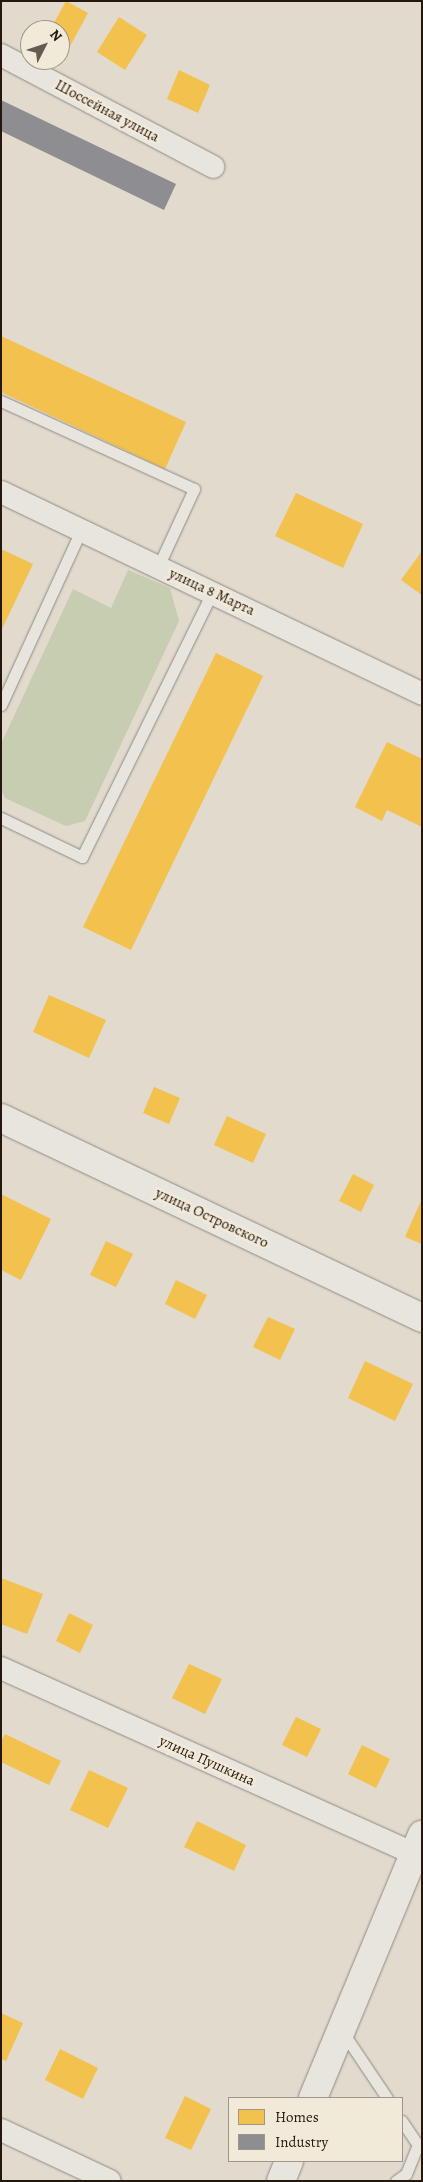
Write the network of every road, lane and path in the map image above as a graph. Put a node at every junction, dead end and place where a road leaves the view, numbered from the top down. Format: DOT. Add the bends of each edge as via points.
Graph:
graph roads {
  1 [pos="1,55"];
  2 [pos="214,167"];
  3 [pos="1,401"];
  4 [pos="1,492"];
  5 [pos="81,530"];
  6 [pos="158,567"];
  7 [pos="213,591"];
  8 [pos="422,694"];
  9 [pos="1,705"];
  10 [pos="1,818"];
  11 [pos="1,1118"];
  12 [pos="422,1318"];
  13 [pos="1,1668"];
  14 [pos="418,1845"];
  15 [pos="340,2027"];
  16 [pos="313,2097"];
  17 [pos="386,2097"];
  18 [pos="403,2122"];
  19 [pos="1,2130"];
  20 [pos="289,2162"];
  21 [pos="110,2181"];
  22 [pos="281,2181"];
  23 [pos="396,2181"];
  1 -- 2 [label="street, Шоссейная улица"];
  3 -- 6 [label="lane" via="194,489"];
  4 -- 5 [label="street, улица 8 Марта"];
  5 -- 6 [label="street, улица 8 Марта"];
  5 -- 9 [label="lane"];
  6 -- 7 [label="street, улица 8 Марта"];
  7 -- 8 [label="street, улица 8 Марта"];
  7 -- 10 [label="lane" via="82,857"];
  11 -- 12 [label="street, улица Островского"];
  13 -- 14 [label="street, улица Пушкина"];
  14 -- 15 [label="street"];
  15 -- 16 [label="street"];
  15 -- 17 [label="lane"];
  18 -- 23 [label="lane" via="418,2144 406,2174"];
  19 -- 21 [label="street"];
  20 -- 22 [label="street"];
}
